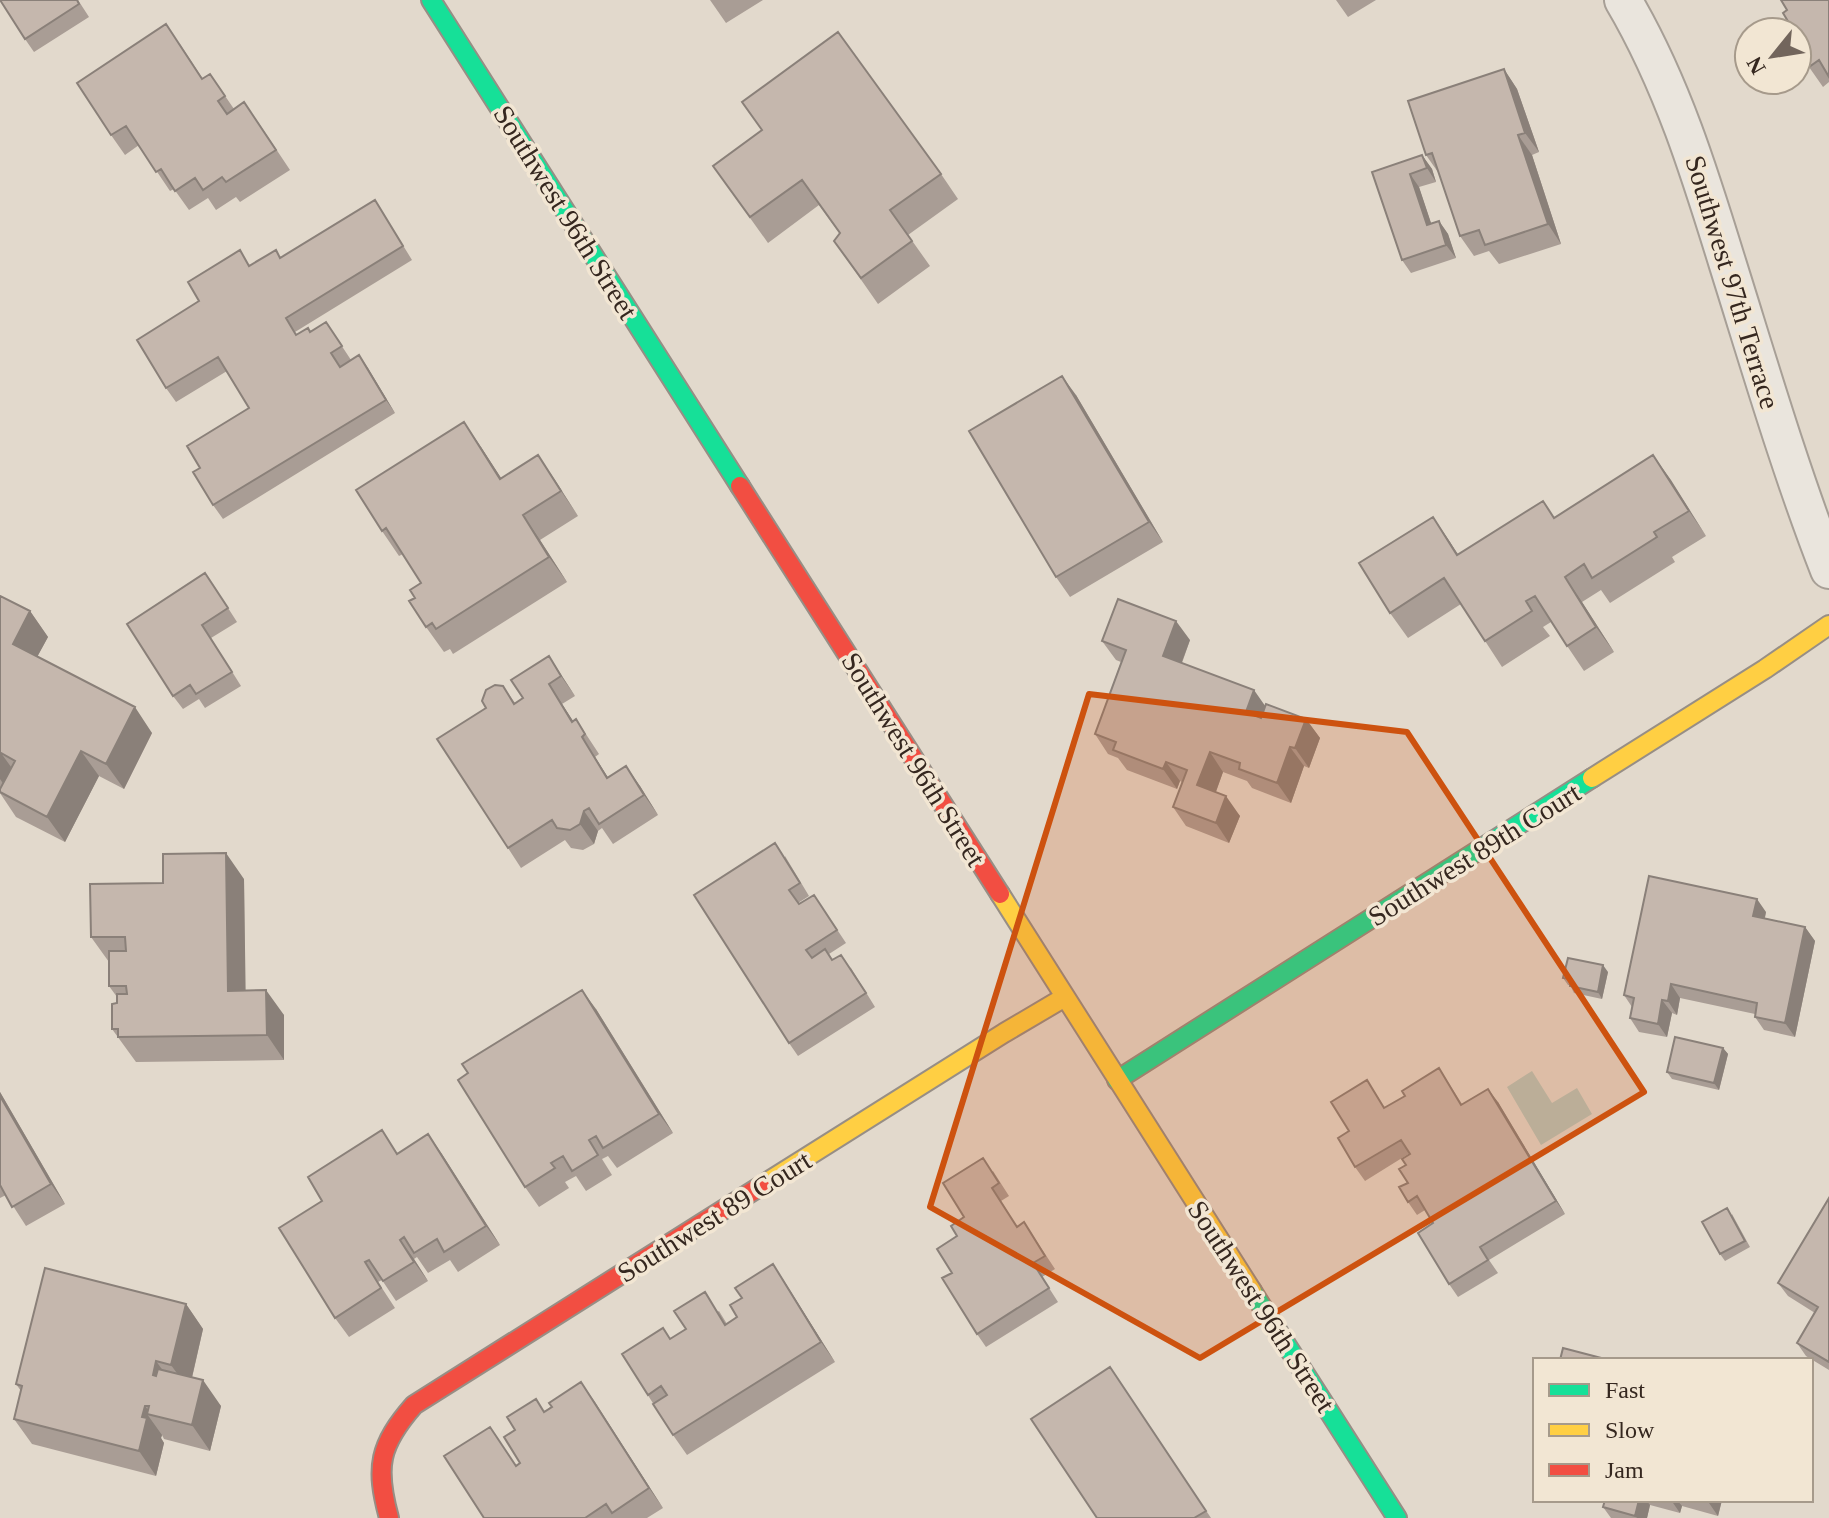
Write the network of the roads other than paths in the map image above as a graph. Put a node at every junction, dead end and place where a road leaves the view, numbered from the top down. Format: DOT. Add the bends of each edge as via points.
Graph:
graph roads {
  1 [pos="431,0"];
  2 [pos="1623,0"];
  3 [pos="1829,570"];
  4 [pos="1829,625"];
  5 [pos="1065,997"];
  6 [pos="1117,1080"];
  7 [pos="1395,1517"];
  8 [pos="389,1518"];
  1 -- 5 [label="street, Southwest 96th Street"];
  2 -- 3 [label="street, Southwest 97th Terrace" via="1672,95 1694,155 1790,466"];
  4 -- 6 [label="street, Southwest 89th Court"];
  5 -- 6 [label="street, Southwest 96th Street"];
  5 -- 8 [label="street, Southwest 89 Court" via="414,1405 390,1434 382,1454 380,1473"];
  6 -- 7 [label="street, Southwest 96th Street"];
}
